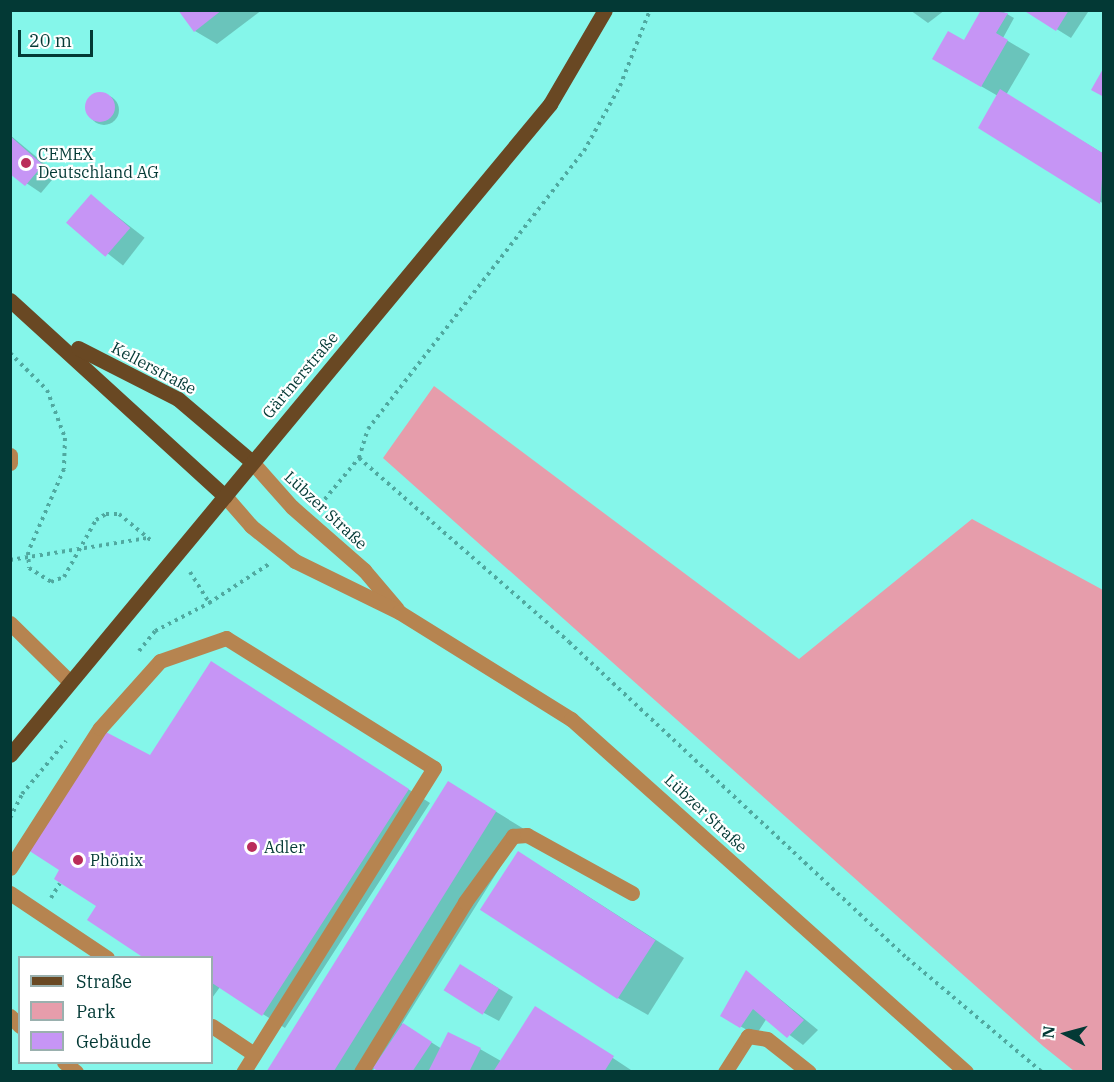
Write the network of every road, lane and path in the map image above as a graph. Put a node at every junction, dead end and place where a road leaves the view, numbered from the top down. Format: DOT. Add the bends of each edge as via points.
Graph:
graph roads {
  1 [pos="605,10"];
  2 [pos="650,10"];
  3 [pos="10,300"];
  4 [pos="59,339"];
  5 [pos="10,353"];
  6 [pos="10,455"];
  7 [pos="359,458"];
  8 [pos="252,462"];
  9 [pos="10,463"];
  10 [pos="225,496"];
  11 [pos="320,505"];
  12 [pos="148,538"];
  13 [pos="153,542"];
  14 [pos="80,550"];
  15 [pos="26,559"];
  16 [pos="10,560"];
  17 [pos="274,561"];
  18 [pos="190,572"];
  19 [pos="399,612"];
  20 [pos="10,623"];
  21 [pos="70,682"];
  22 [pos="10,755"];
  23 [pos="10,868"];
  24 [pos="10,893"];
  25 [pos="632,893"];
  26 [pos="105,956"];
  27 [pos="213,1027"];
  28 [pos="254,1054"];
  29 [pos="243,1071"];
  30 [pos="361,1071"];
  31 [pos="725,1071"];
  32 [pos="809,1071"];
  33 [pos="966,1071"];
  34 [pos="1042,1071"];
  1 -- 8 [label="main road, Gärtnerstraße" via="550,104"];
  2 -- 7 [label="path" via="620,86 584,152 368,429"];
  3 -- 4 [label="main road, Kellerstraße"];
  4 -- 8 [label="main road, Kellerstraße" via="178,399"];
  4 -- 10 [label="main road, Kellerstraße"];
  5 -- 15 [label="path" via="47,390 64,438 64,469"];
  6 -- 9 [label="street"];
  7 -- 11 [label="path"];
  7 -- 34 [label="path" via="569,642 907,958"];
  8 -- 10 [label="main road, Gärtnerstraße"];
  8 -- 19 [label="street, Lübzer Straße" via="292,507 364,570"];
  10 -- 19 [label="street, Lübzer Straße" via="251,526 295,561"];
  10 -- 21 [label="main road, Gärtnerstraße"];
  12 -- 13 [label="path"];
  12 -- 14 [label="path"];
  12 -- 14 [label="path" via="119,514 106,514 96,520"];
  14 -- 15 [label="path"];
  14 -- 15 [label="path" via="64,577 51,582 38,579"];
  15 -- 16 [label="path"];
  17 -- 18 [label="path" via="209,603"];
  19 -- 33 [label="street, Lübzer Straße" via="571,719"];
  20 -- 21 [label="street"];
  21 -- 22 [label="main road, Gärtnerstraße"];
  23 -- 28 [label="street" via="100,728 160,661 226,638 434,768"];
  24 -- 26 [label="street"];
  25 -- 30 [label="street" via="527,835 513,836 465,902"];
  27 -- 28 [label="street"];
  28 -- 29 [label="street"];
  31 -- 32 [label="street" via="748,1036 767,1039"];
}
